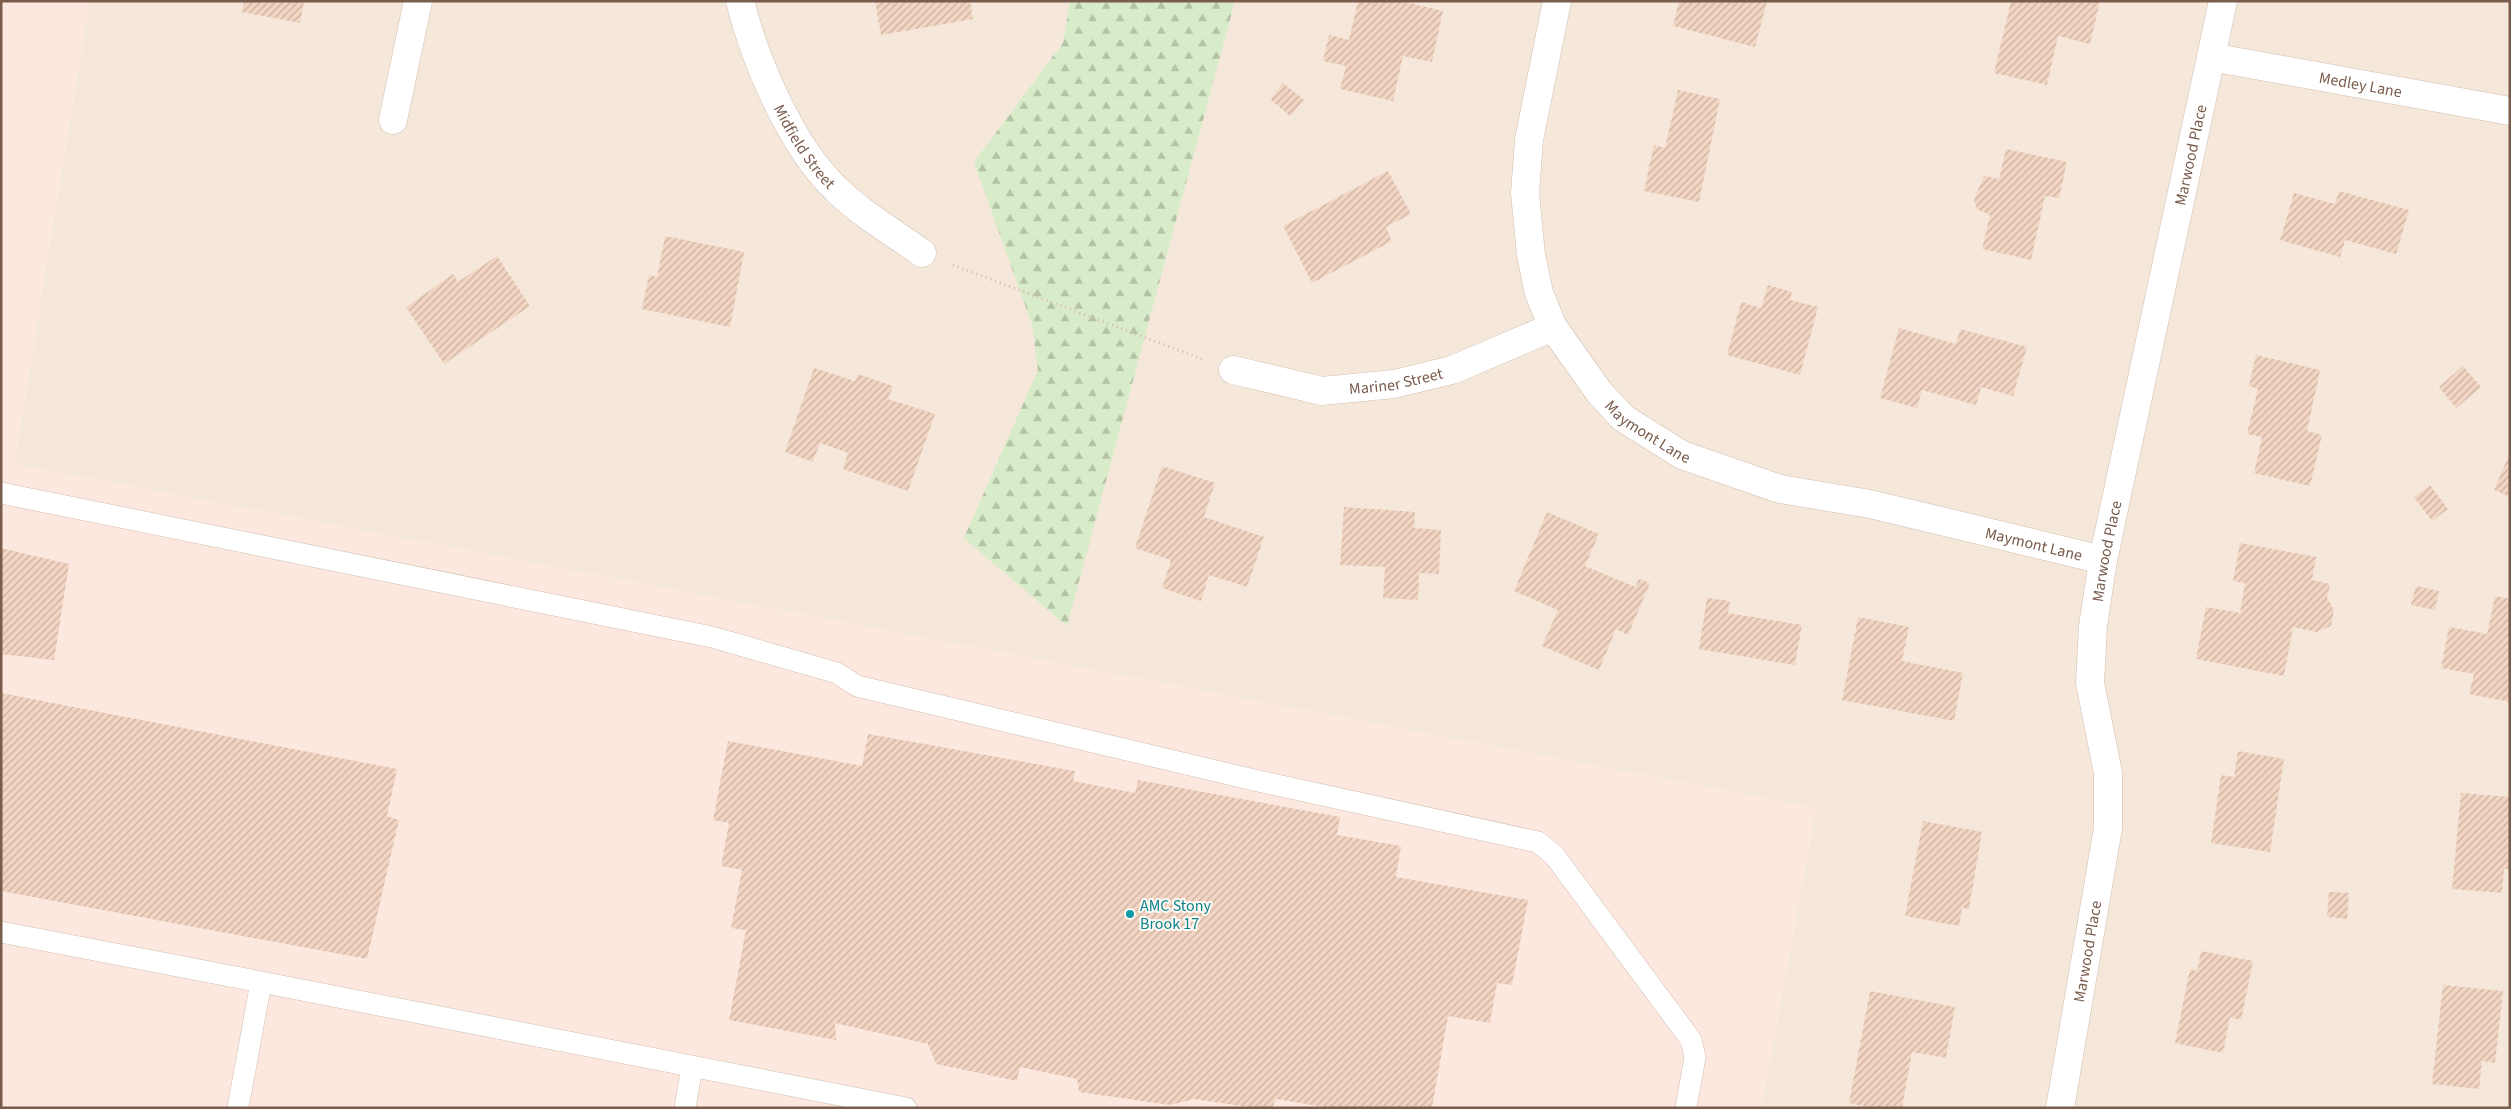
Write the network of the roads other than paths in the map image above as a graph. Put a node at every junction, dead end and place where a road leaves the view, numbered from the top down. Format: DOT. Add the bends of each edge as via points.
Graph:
graph roads {
  1 [pos="418,1"];
  2 [pos="740,1"];
  3 [pos="1557,1"];
  4 [pos="2223,1"];
  5 [pos="2211,57"];
  6 [pos="2510,111"];
  7 [pos="393,120"];
  8 [pos="922,253"];
  9 [pos="1553,327"];
  10 [pos="1233,370"];
  11 [pos="1,493"];
  12 [pos="2103,560"];
  13 [pos="1,932"];
  14 [pos="261,982"];
  15 [pos="692,1066"];
  16 [pos="238,1108"];
  17 [pos="685,1108"];
  18 [pos="906,1108"];
  19 [pos="1686,1108"];
  20 [pos="2060,1108"];
  1 -- 7 [label="street"];
  2 -- 8 [label="street, Midfield Street" via="747,32 783,113 812,164 837,191"];
  3 -- 9 [label="street, Maymont Lane" via="1529,140 1525,193 1531,255"];
  4 -- 5 [label="street, Marwood Place"];
  5 -- 6 [label="street, Medley Lane"];
  5 -- 12 [label="street, Marwood Place"];
  9 -- 10 [label="street, Mariner Street" via="1452,370 1394,384 1322,391"];
  9 -- 12 [label="street, Maymont Lane" via="1599,392 1623,418 1682,455 1780,489 1870,504"];
  11 -- 19 [label="lane" via="712,636 837,673 858,686 1254,780 1538,842 1554,855 1691,1040 1695,1056"];
  12 -- 20 [label="street, Marwood Place" via="2090,683 2108,773 2108,828"];
  13 -- 14 [label="lane"];
  14 -- 15 [label="lane"];
  14 -- 16 [label="lane"];
  15 -- 17 [label="lane"];
  15 -- 18 [label="lane"];
}
